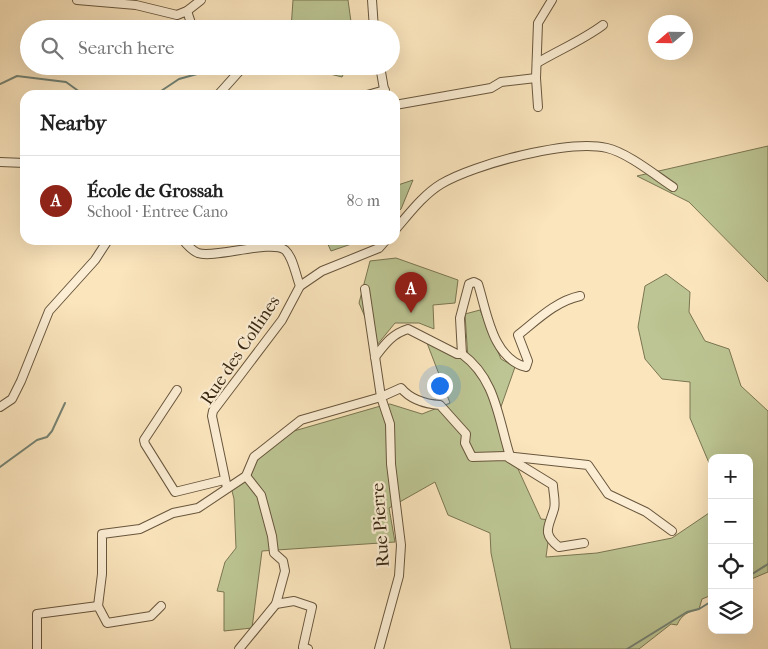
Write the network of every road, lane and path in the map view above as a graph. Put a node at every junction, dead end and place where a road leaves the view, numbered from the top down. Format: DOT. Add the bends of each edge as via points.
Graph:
graph roads {
  1 [pos="76,0"];
  2 [pos="201,0"];
  3 [pos="372,0"];
  4 [pos="552,0"];
  5 [pos="141,3"];
  6 [pos="187,11"];
  7 [pos="190,20"];
  8 [pos="373,20"];
  9 [pos="604,25"];
  10 [pos="537,63"];
  11 [pos="236,75"];
  12 [pos="382,75"];
  13 [pos="536,78"];
  14 [pos="222,90"];
  15 [pos="385,90"];
  16 [pos="400,104"];
  17 [pos="538,107"];
  18 [pos="20,163"];
  19 [pos="1,164"];
  20 [pos="673,187"];
  21 [pos="400,225"];
  22 [pos="105,245"];
  23 [pos="188,245"];
  24 [pos="382,245"];
  25 [pos="300,286"];
  26 [pos="365,289"];
  27 [pos="580,296"];
  28 [pos="462,354"];
  29 [pos="375,357"];
  30 [pos="177,390"];
  31 [pos="381,397"];
  32 [pos="0,407"];
  33 [pos="508,456"];
  34 [pos="246,476"];
  35 [pos="226,484"];
  36 [pos="672,531"];
  37 [pos="584,543"];
  38 [pos="276,604"];
  39 [pos="98,606"];
  40 [pos="161,606"];
  41 [pos="37,649"];
  42 [pos="239,649"];
  43 [pos="308,649"];
  44 [pos="379,649"];
  1 -- 5 [label="street"];
  2 -- 6 [label="street"];
  3 -- 8 [label="street"];
  4 -- 10 [label="street" via="538,22"];
  5 -- 6 [label="street" via="177,15"];
  6 -- 7 [label="street"];
  9 -- 10 [label="street"];
  10 -- 13 [label="street"];
  11 -- 14 [label="street"];
  12 -- 15 [label="street"];
  13 -- 16 [label="street" via="501,82 491,88"];
  13 -- 17 [label="street"];
  18 -- 19 [label="street"];
  20 -- 21 [label="street" via="610,148 594,145 558,149 461,174 440,185"];
  22 -- 32 [label="street" via="49,310 21,381 12,398"];
  23 -- 25 [label="street, Rue des Collines" via="203,254 280,247 284,249"];
  24 -- 25 [label="street" via="322,271"];
  25 -- 35 [label="street, Rue des Collines" via="282,320 213,411"];
  26 -- 29 [label="street, Rue Pierre"];
  27 -- 28 [label="street" via="557,305 518,334 528,361 526,367 518,365 502,349 488,324 478,284 469,284 460,318"];
  28 -- 29 [label="street" via="408,329 387,340"];
  28 -- 33 [label="street" via="475,364 489,383"];
  29 -- 31 [label="street, Rue Pierre"];
  30 -- 35 [label="street" via="144,444 175,492"];
  31 -- 33 [label="street" via="401,388 408,396 425,404 440,405 466,434 465,443 472,457"];
  31 -- 34 [label="street" via="301,420 254,457"];
  31 -- 44 [label="street, Rue Pierre" via="390,424 391,464 401,545 399,576"];
  33 -- 36 [label="street" via="588,465 608,494 646,512"];
  33 -- 37 [label="street" via="552,485 555,507 547,527 550,540 559,548"];
  34 -- 35 [label="street"];
  34 -- 38 [label="street" via="261,495 274,553 283,560 285,571"];
  35 -- 39 [label="street" via="198,508 173,513 140,529 102,534"];
  38 -- 42 [label="street"];
  38 -- 43 [label="street" via="294,601 312,607 303,647"];
  39 -- 40 [label="street" via="107,623 151,616"];
  39 -- 41 [label="street" via="37,614"];
}
